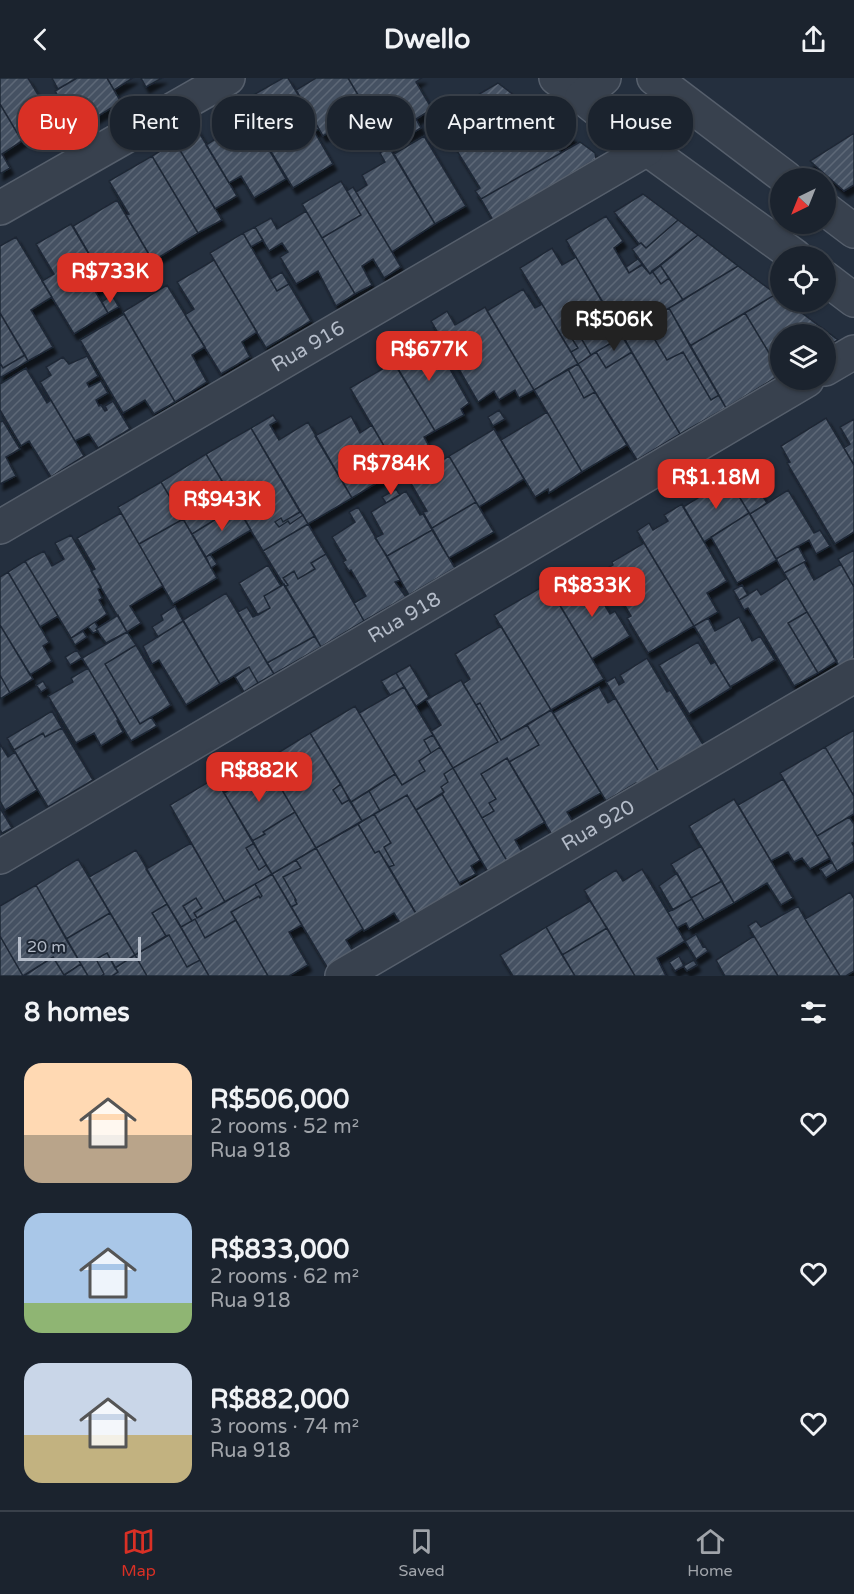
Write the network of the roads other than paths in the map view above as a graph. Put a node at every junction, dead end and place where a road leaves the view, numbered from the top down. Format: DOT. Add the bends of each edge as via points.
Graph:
graph roads {
  1 [pos="228,78"];
  2 [pos="556,78"];
  3 [pos="654,78"];
  4 [pos="593,87"];
  5 [pos="645,150"];
  6 [pos="648,150"];
  7 [pos="773,168"];
  8 [pos="0,208"];
  9 [pos="836,217"];
  10 [pos="854,231"];
  11 [pos="781,246"];
  12 [pos="836,286"];
  13 [pos="854,300"];
  14 [pos="854,352"];
  15 [pos="836,363"];
  16 [pos="790,390"];
  17 [pos="0,527"];
  18 [pos="854,676"];
  19 [pos="0,856"];
  20 [pos="342,976"];
  1 -- 8 [label="street"];
  2 -- 4 [label="street"];
  3 -- 7 [label="street"];
  5 -- 17 [label="street, Rua 916"];
  6 -- 11 [label="street"];
  9 -- 10 [label="street"];
  12 -- 13 [label="street"];
  14 -- 15 [label="street"];
  16 -- 19 [label="street, Rua 918"];
  18 -- 20 [label="street, Rua 920"];
}
